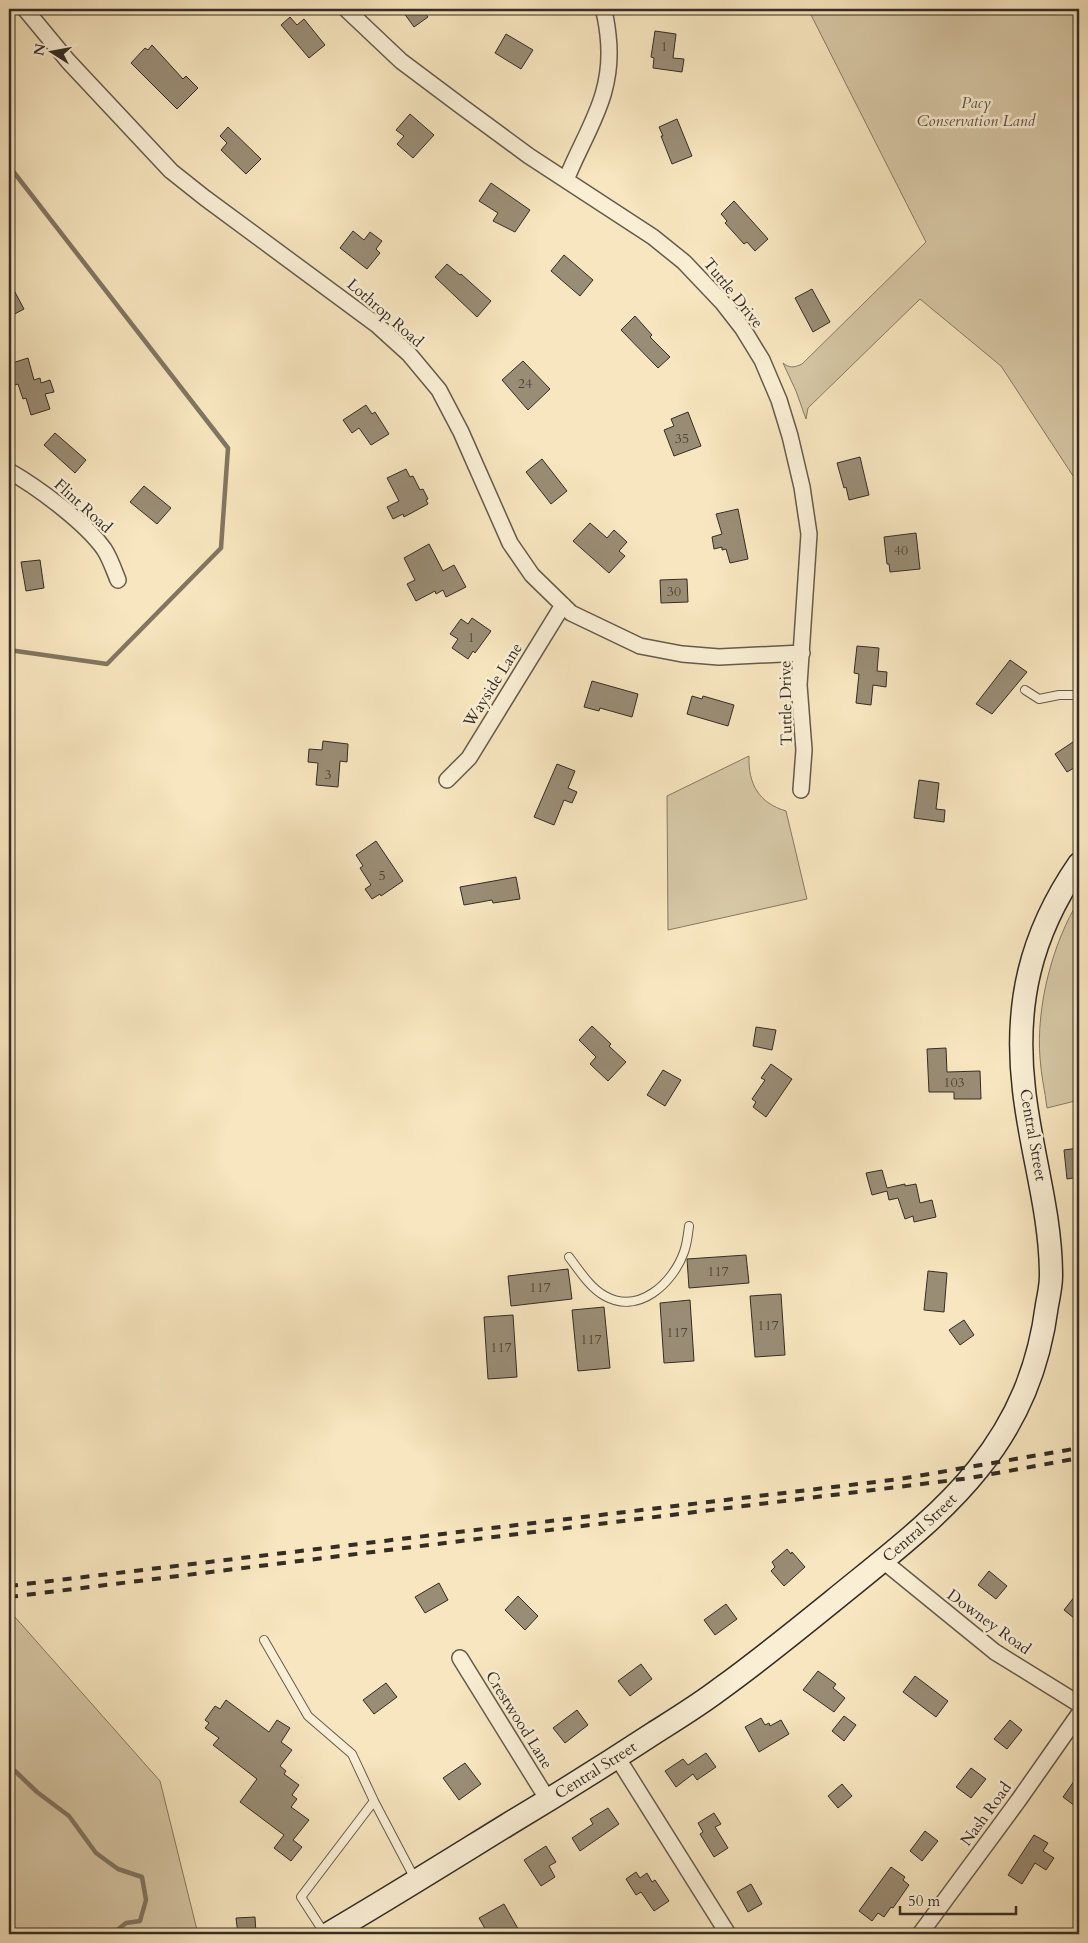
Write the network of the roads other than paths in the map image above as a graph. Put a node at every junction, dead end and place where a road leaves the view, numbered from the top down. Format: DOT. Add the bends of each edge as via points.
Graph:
graph roads {
  1 [pos="25,9"];
  2 [pos="346,9"];
  3 [pos="603,9"];
  4 [pos="566,180"];
  5 [pos="9,471"];
  6 [pos="118,580"];
  7 [pos="563,605"];
  8 [pos="802,652"];
  9 [pos="1026,690"];
  10 [pos="1079,695"];
  11 [pos="447,780"];
  12 [pos="801,790"];
  13 [pos="1079,864"];
  14 [pos="690,1226"];
  15 [pos="570,1257"];
  16 [pos="882,1560"];
  17 [pos="264,1640"];
  18 [pos="460,1658"];
  19 [pos="1079,1704"];
  20 [pos="1079,1714"];
  21 [pos="617,1757"];
  22 [pos="548,1800"];
  23 [pos="374,1801"];
  24 [pos="415,1881"];
  25 [pos="327,1934"];
  26 [pos="728,1934"];
  27 [pos="920,1934"];
  1 -- 7 [label="street, Lothrop Road" via="68,61 172,171 377,325 409,354 439,390 510,543 532,575"];
  2 -- 4 [label="street, Tuttle Drive" via="402,60"];
  3 -- 4 [label="street" via="609,48 607,83"];
  4 -- 8 [label="street, Tuttle Drive" via="653,237 684,262 722,302 762,360 779,400 802,487 808,534"];
  5 -- 6 [label="street, Flint Road" via="32,485 88,532 104,550"];
  7 -- 8 [label="street, Lothrop Road" via="571,613 640,646 665,651 719,657"];
  7 -- 11 [label="street, Wayside Lane" via="469,758"];
  8 -- 12 [label="street, Tuttle Drive" via="800,685 804,750"];
  9 -- 10 [label="lane" via="1039,699"];
  13 -- 16 [label="street, Central Street" via="1061,891 1036,944 1022,1010 1020,1044 1024,1092 1046,1212 1051,1279 1043,1336 1033,1373 1017,1408 981,1465 947,1504"];
  14 -- 15 [label="lane" via="684,1252 672,1275 651,1295 637,1302 620,1302 604,1296"];
  16 -- 19 [label="street, Downey Road" via="995,1652"];
  16 -- 21 [label="street, Central Street" via="720,1690"];
  17 -- 23 [label="lane" via="308,1716 352,1754"];
  18 -- 22 [label="street, Crestwood Lane"];
  20 -- 27 [label="street, Nash Road"];
  21 -- 22 [label="street, Central Street"];
  21 -- 26 [label="street"];
  22 -- 24 [label="street, Central Street"];
  23 -- 24 [label="lane"];
  23 -- 25 [label="lane" via="301,1898"];
  24 -- 25 [label="street, Central Street"];
}
